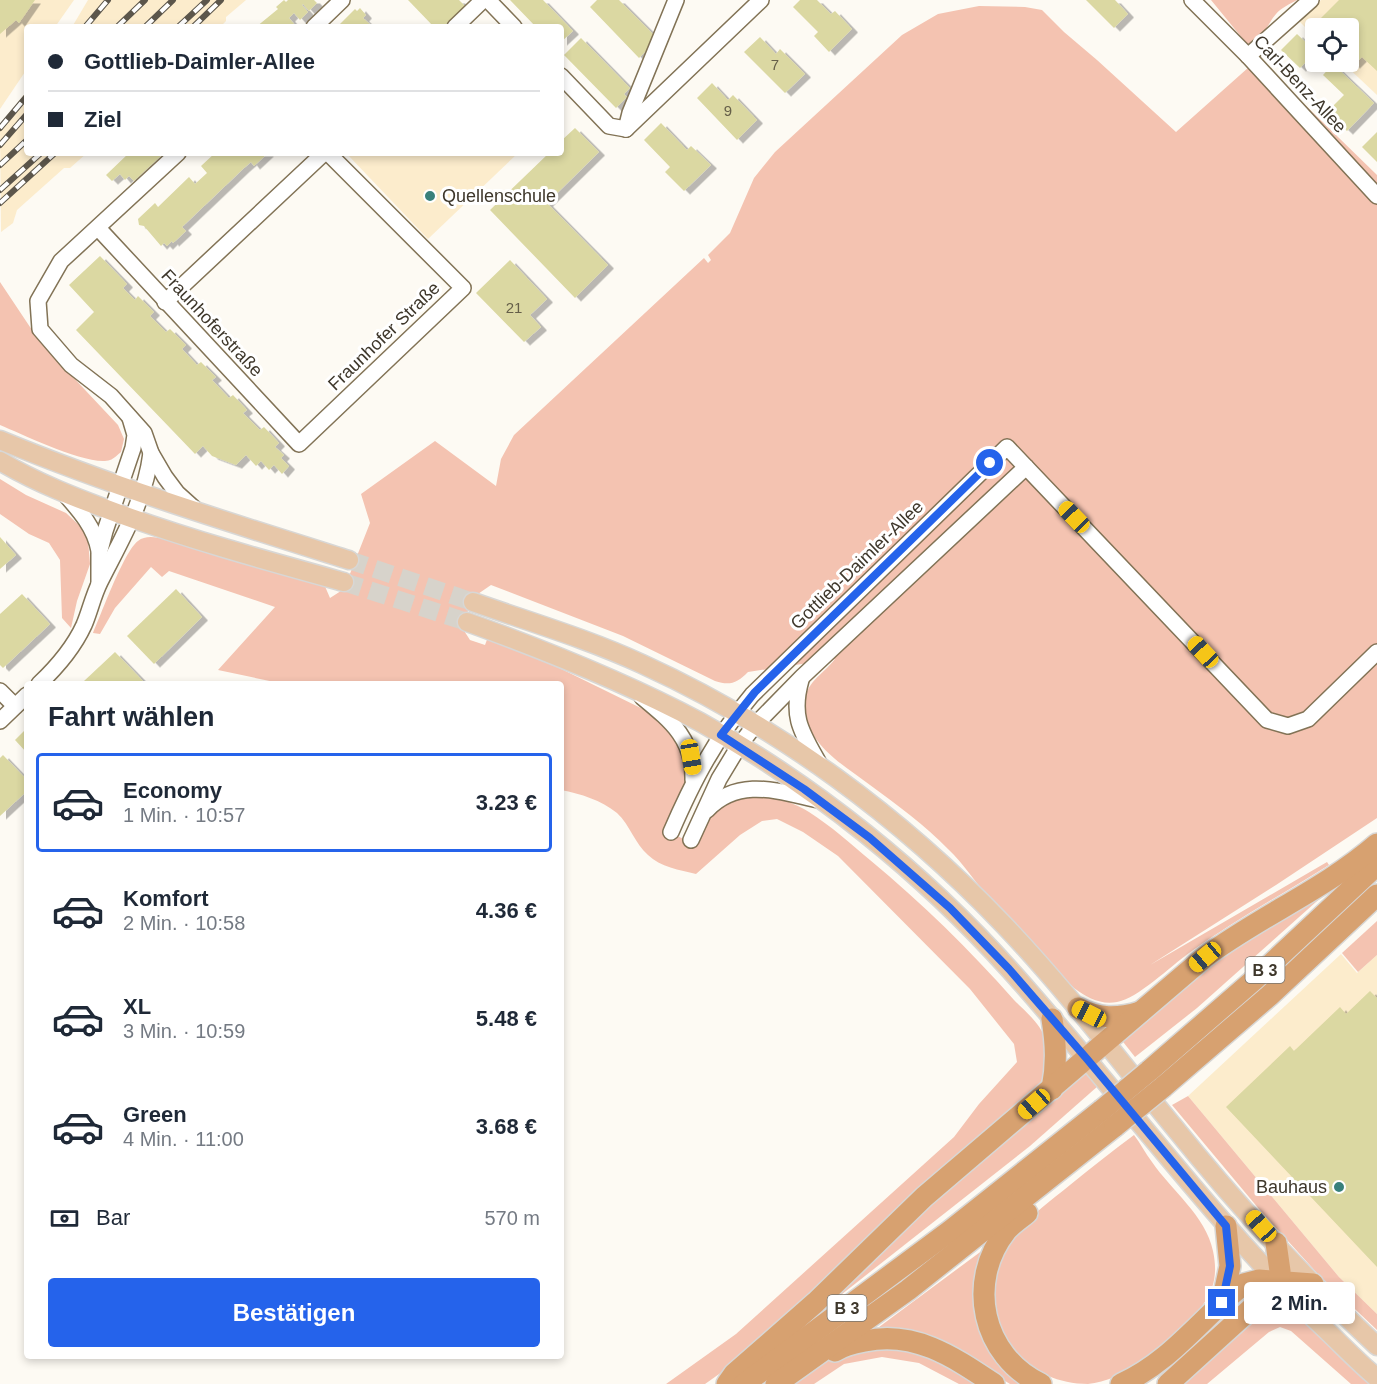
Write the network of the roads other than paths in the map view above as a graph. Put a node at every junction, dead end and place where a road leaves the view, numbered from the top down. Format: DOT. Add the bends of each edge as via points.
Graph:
graph roads {
  1 [pos="342,0"];
  2 [pos="483,0"];
  3 [pos="488,0"];
  4 [pos="676,0"];
  5 [pos="761,0"];
  6 [pos="1192,0"];
  7 [pos="1311,0"];
  8 [pos="317,24"];
  9 [pos="458,24"];
  10 [pos="511,24"];
  11 [pos="1248,56"];
  12 [pos="564,79"];
  13 [pos="626,129"];
  14 [pos="175,156"];
  15 [pos="323,156"];
  16 [pos="329,156"];
  17 [pos="1377,195"];
  18 [pos="98,228"];
  19 [pos="165,302"];
  20 [pos="130,418"];
  21 [pos="0,440"];
  22 [pos="299,444"];
  23 [pos="151,453"];
  24 [pos="0,461"];
  25 [pos="1026,466"];
  26 [pos="120,486"];
  27 [pos="64,493"];
  28 [pos="142,493"];
  29 [pos="112,511"];
  30 [pos="202,515"];
  31 [pos="133,518"];
  32 [pos="99,554"];
  33 [pos="349,560"];
  34 [pos="344,582"];
  35 [pos="99,583"];
  36 [pos="473,602"];
  37 [pos="467,622"];
  38 [pos="1377,652"];
  39 [pos="802,677"];
  40 [pos="42,681"];
  41 [pos="630,688"];
  42 [pos="0,691"];
  43 [pos="24,698"];
  44 [pos="15,706"];
  45 [pos="736,714"];
  46 [pos="0,721"];
  47 [pos="755,725"];
  48 [pos="721,735"];
  49 [pos="739,746"];
  50 [pos="821,767"];
  51 [pos="693,782"];
  52 [pos="820,800"];
  53 [pos="701,817"];
  54 [pos="671,831"];
  55 [pos="691,840"];
  56 [pos="1377,844"];
  57 [pos="1377,865"];
  58 [pos="1377,895"];
  59 [pos="1078,1008"];
  60 [pos="1140,1012"];
  61 [pos="1052,1019"];
  62 [pos="1106,1043"];
  63 [pos="1087,1059"];
  64 [pos="1156,1079"];
  65 [pos="1052,1089"];
  66 [pos="1108,1123"];
  67 [pos="1226,1226"];
  68 [pos="1276,1243"];
  69 [pos="1278,1282"];
  70 [pos="1313,1284"];
  71 [pos="1222,1303"];
  72 [pos="1377,1346"];
  73 [pos="1377,1378"];
  74 [pos="778,1383"];
  75 [pos="727,1384"];
  76 [pos="744,1384"];
  77 [pos="994,1384"];
  78 [pos="1041,1384"];
  79 [pos="1121,1384"];
  80 [pos="1168,1384"];
  1 -- 8 [label="street"];
  2 -- 9 [label="street"];
  3 -- 10 [label="street"];
  4 -- 13 [label="street"];
  5 -- 13 [label="street"];
  6 -- 11 [label="street, Carl-Benz-Allee"];
  7 -- 11 [label="street"];
  11 -- 17 [label="street, Carl-Benz-Allee"];
  12 -- 13 [label="street" via="609,126"];
  14 -- 18 [label="street"];
  15 -- 19 [label="street"];
  16 -- 22 [label="street, Fraunhofer Straße" via="463,288"];
  18 -- 19 [label="street, Fraunhoferstraße"];
  18 -- 20 [label="street" via="61,261 50,279 38,302 40,329 71,365 111,396"];
  19 -- 22 [label="street, Fraunhoferstraße"];
  20 -- 23 [label="street" via="144,433"];
  20 -- 26 [label="street" via="134,448"];
  21 -- 26 [label="main road"];
  23 -- 28 [label="street"];
  23 -- 30 [label="street" via="170,484"];
  24 -- 27 [label="main road"];
  25 -- 38 [label="street" via="1267,720 1288,726 1308,719"];
  25 -- 39 [label="street"];
  25 -- 45 [label="street, Gottlieb-Daimler-Allee" via="1007,447"];
  26 -- 28 [label="main road"];
  26 -- 29 [label="street"];
  27 -- 29 [label="main road"];
  27 -- 32 [label="street" via="90,526"];
  28 -- 30 [label="main road"];
  28 -- 31 [label="street"];
  29 -- 31 [label="main road"];
  29 -- 32 [label="street"];
  30 -- 33 [label="main road"];
  31 -- 34 [label="main road"];
  31 -- 35 [label="street"];
  32 -- 35 [label="street"];
  35 -- 40 [label="street" via="74,645"];
  36 -- 45 [label="main road" via="641,663"];
  37 -- 41 [label="main road"];
  39 -- 47 [label="street"];
  39 -- 50 [label="street" via="796,698 797,717"];
  41 -- 48 [label="main road"];
  41 -- 51 [label="street" via="669,720 684,738 691,757"];
  42 -- 44 [label="street"];
  43 -- 44 [label="street"];
  44 -- 46 [label="street"];
  45 -- 47 [label="main road"];
  45 -- 48 [label="street, Gottlieb-Daimler-Allee"];
  47 -- 49 [label="street"];
  47 -- 50 [label="main road"];
  48 -- 49 [label="main road"];
  48 -- 51 [label="street, Gottlieb-Daimler-Allee"];
  49 -- 52 [label="main road"];
  49 -- 53 [label="street"];
  50 -- 59 [label="main road" via="884,814 957,878"];
  51 -- 54 [label="street, Gottlieb-Daimler-Allee"];
  52 -- 53 [label="street" via="747,788 715,802"];
  52 -- 61 [label="main road" via="950,908"];
  53 -- 55 [label="street"];
  56 -- 60 [label="highway" via="1351,866 1223,944"];
  57 -- 64 [label="highway, B 3"];
  58 -- 64 [label="highway, B 3" via="1269,996"];
  59 -- 60 [label="highway" via="1107,1017"];
  59 -- 62 [label="main road"];
  60 -- 62 [label="highway"];
  61 -- 63 [label="main road"];
  61 -- 65 [label="highway" via="1057,1049"];
  62 -- 63 [label="highway"];
  62 -- 68 [label="main road" via="1176,1130"];
  63 -- 65 [label="highway"];
  63 -- 67 [label="main road"];
  64 -- 66 [label="highway, B 3, bridge"];
  65 -- 75 [label="highway" via="924,1197"];
  66 -- 74 [label="highway, B 3" via="908,1290"];
  66 -- 76 [label="highway, B 3" via="950,1231"];
  66 -- 78 [label="highway" via="1084,1165 1007,1230 991,1257 985,1277 984,1307 992,1338 1014,1366"];
  67 -- 69 [label="main road"];
  67 -- 71 [label="highway" via="1230,1266"];
  68 -- 69 [label="highway" via="1280,1257"];
  68 -- 70 [label="main road"];
  69 -- 70 [label="highway"];
  69 -- 71 [label="highway" via="1251,1281"];
  69 -- 73 [label="main road"];
  69 -- 80 [label="highway"];
  70 -- 72 [label="main road"];
  71 -- 79 [label="highway" via="1162,1359"];
  74 -- 77 [label="highway" via="795,1377 841,1347 895,1338 937,1350"];
}
